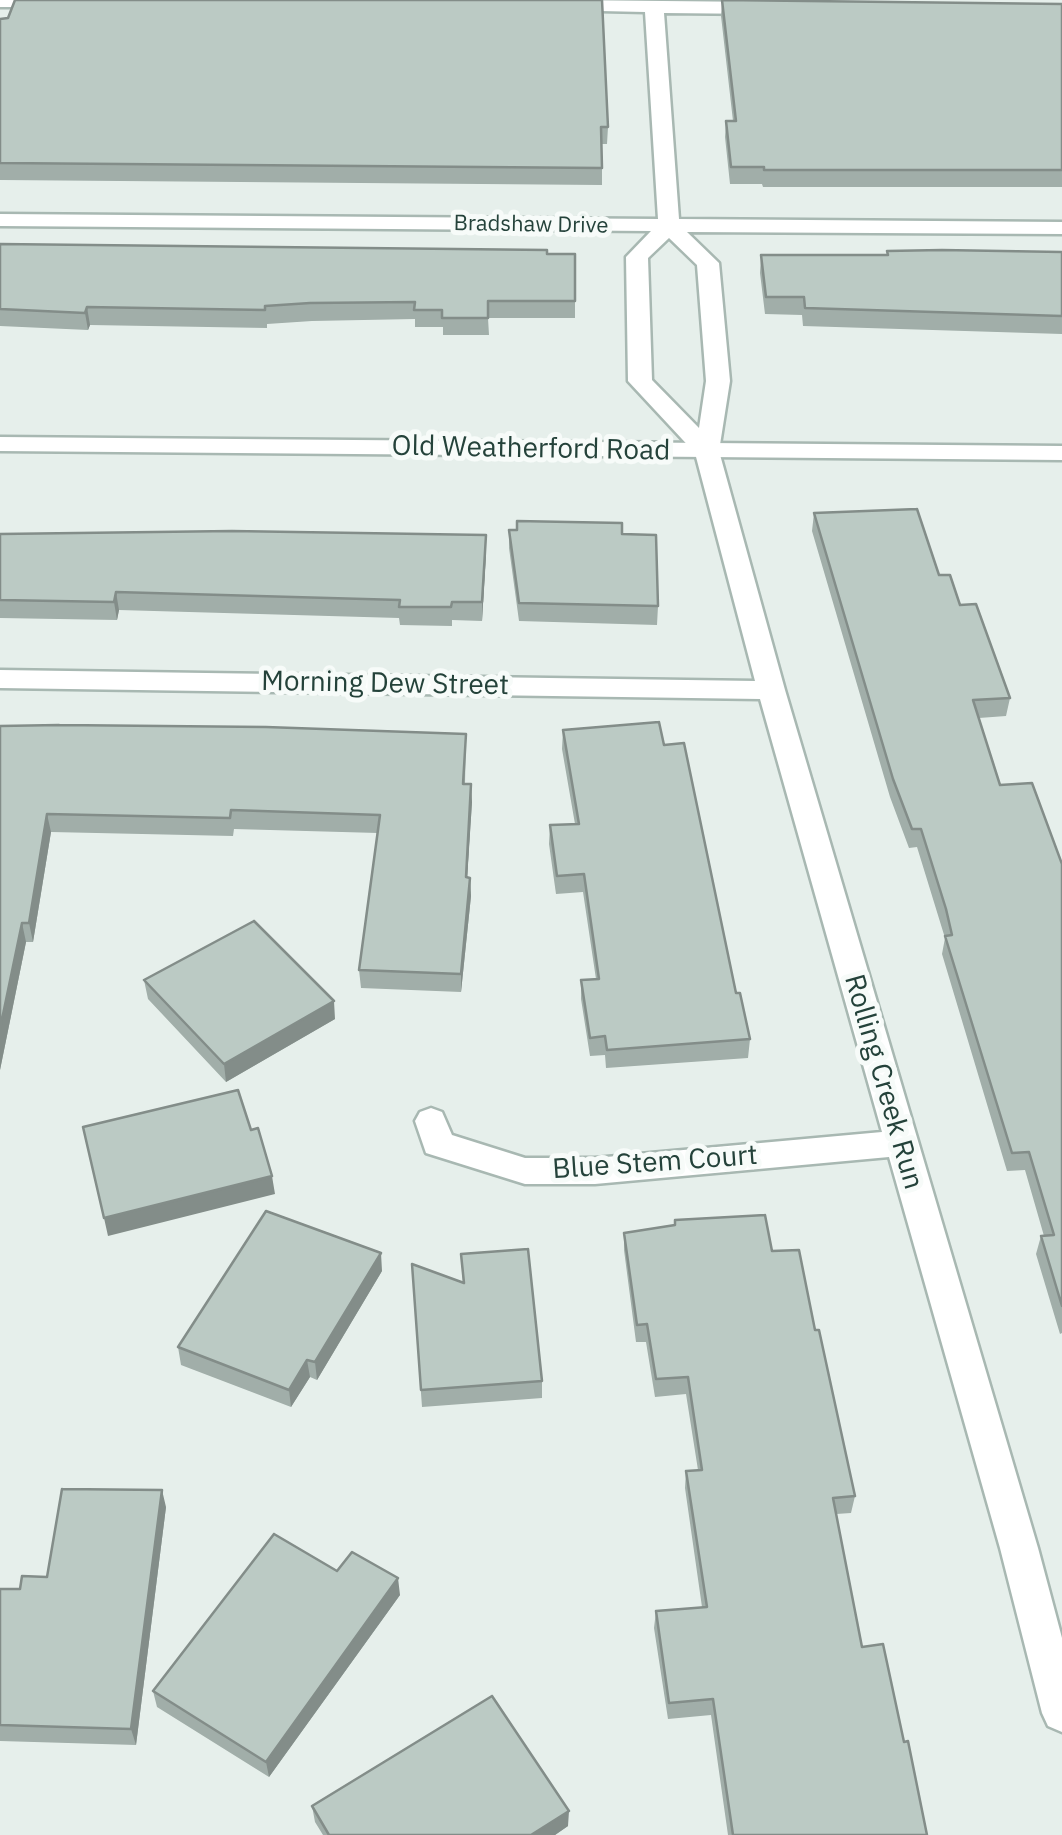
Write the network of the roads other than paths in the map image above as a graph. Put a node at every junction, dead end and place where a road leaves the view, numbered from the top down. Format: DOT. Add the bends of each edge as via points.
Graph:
graph roads {
  1 [pos="0,1"];
  2 [pos="79,2"];
  3 [pos="535,6"];
  4 [pos="654,8"];
  5 [pos="790,8"];
  6 [pos="0,220"];
  7 [pos="669,226"];
  8 [pos="1062,228"];
  9 [pos="0,444"];
  10 [pos="707,451"];
  11 [pos="1062,453"];
  12 [pos="0,679"];
  13 [pos="771,690"];
  14 [pos="431,1121"];
  15 [pos="900,1144"];
  16 [pos="1062,1713"];
  1 -- 2 [label="street"];
  3 -- 4 [label="street"];
  4 -- 5 [label="street"];
  4 -- 7 [label="street"];
  6 -- 7 [label="street, Bradshaw Drive"];
  7 -- 8 [label="street, Bradshaw Drive"];
  7 -- 10 [label="street" via="708,262 718,381"];
  7 -- 10 [label="street" via="637,257 640,381"];
  9 -- 10 [label="street, Old Weatherford Road"];
  10 -- 11 [label="street, Old Weatherford Road"];
  10 -- 13 [label="street, Rolling Creek Run"];
  12 -- 13 [label="street, Morning Dew Street"];
  13 -- 15 [label="street, Rolling Creek Run"];
  14 -- 15 [label="street, Blue Stem Court" via="438,1144 524,1171 595,1171"];
  15 -- 16 [label="street, Rolling Creek Run"];
}
